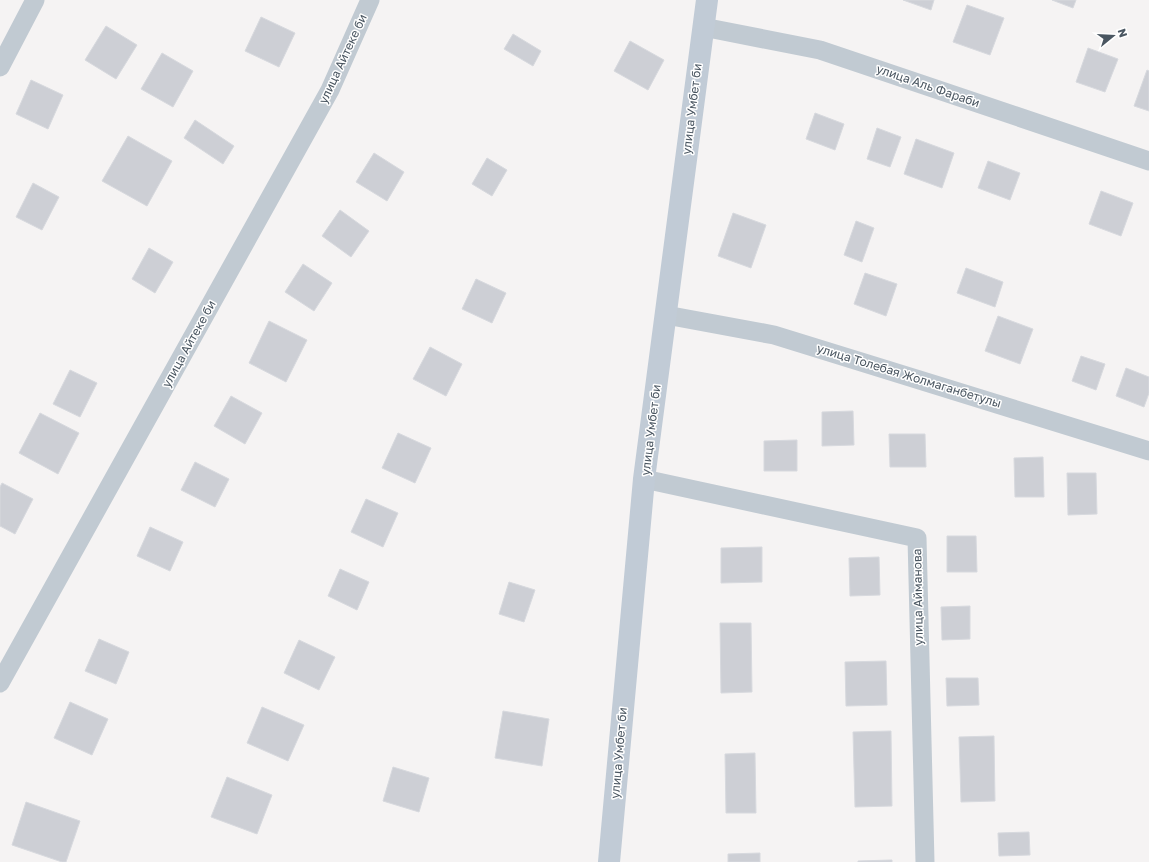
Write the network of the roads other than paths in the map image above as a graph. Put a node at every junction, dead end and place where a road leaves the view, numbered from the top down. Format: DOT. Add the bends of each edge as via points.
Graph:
graph roads {
  1 [pos="35,0"];
  2 [pos="370,0"];
  3 [pos="707,0"];
  4 [pos="703,27"];
  5 [pos="0,68"];
  6 [pos="1149,161"];
  7 [pos="666,314"];
  8 [pos="1149,451"];
  9 [pos="644,479"];
  10 [pos="0,683"];
  11 [pos="609,862"];
  12 [pos="925,862"];
  1 -- 5 [label="street"];
  2 -- 10 [label="street, улица Айтеке би" via="330,90"];
  3 -- 4 [label="street, улица Умбет би"];
  4 -- 6 [label="street, улица Аль Фараби" via="820,50"];
  4 -- 7 [label="street, улица Умбет би"];
  7 -- 8 [label="street, улица Толебая Жолмаганбетулы" via="774,334"];
  7 -- 9 [label="street, улица Умбет би"];
  9 -- 11 [label="street, улица Умбет би"];
  9 -- 12 [label="street, улица Айманова" via="917,538"];
}
